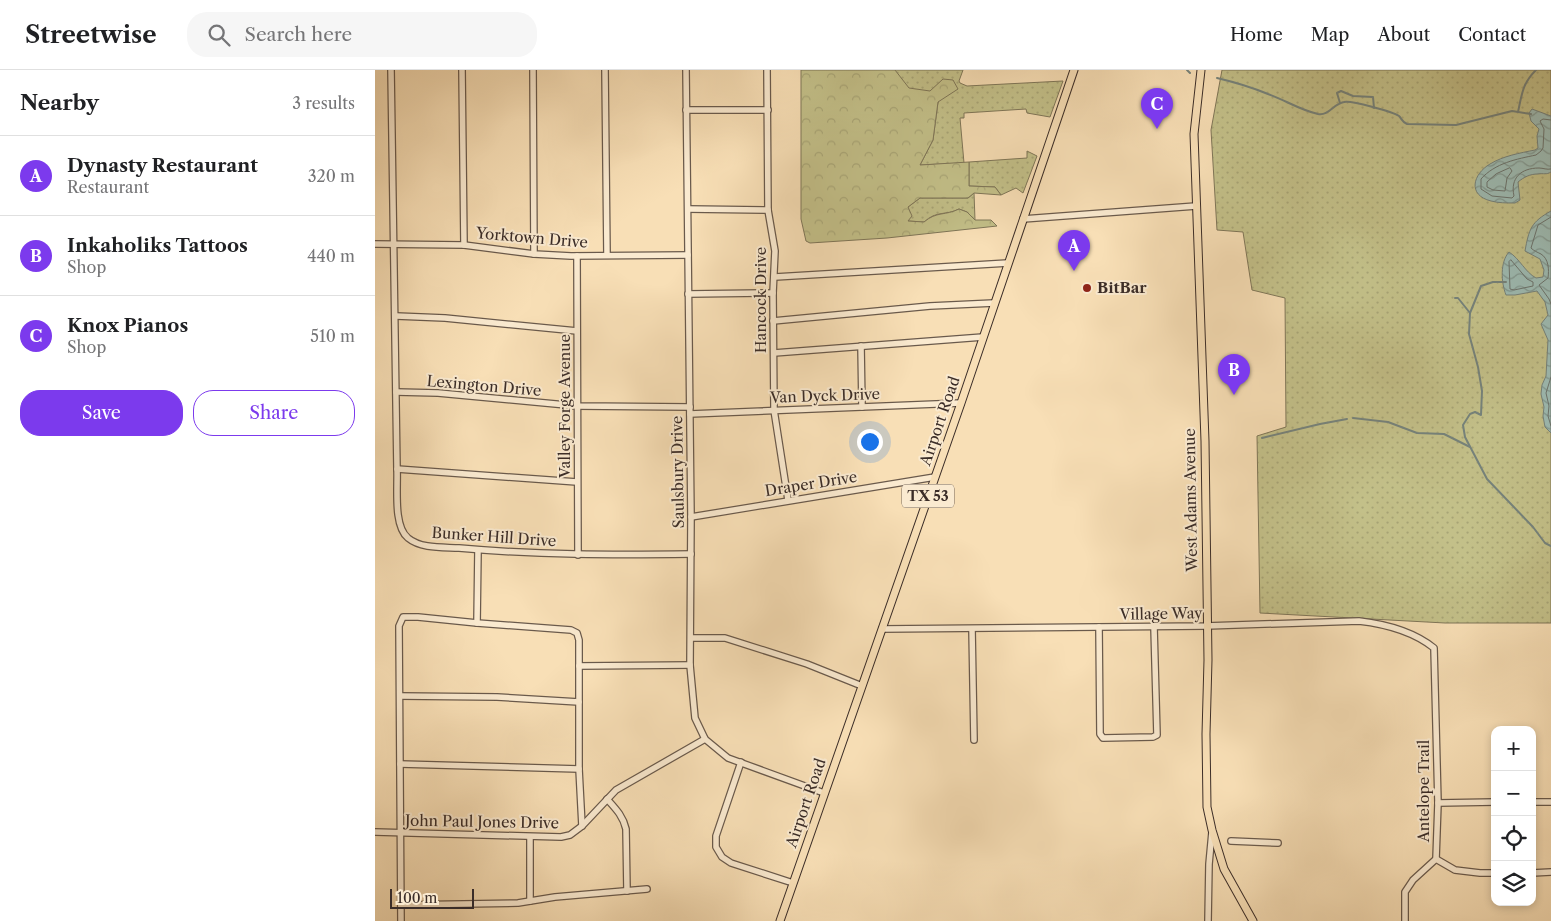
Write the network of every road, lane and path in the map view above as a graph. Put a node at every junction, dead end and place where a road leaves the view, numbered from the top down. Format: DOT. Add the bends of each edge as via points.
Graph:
graph roads {
  1 [pos="391,70"];
  2 [pos="461,70"];
  3 [pos="533,70"];
  4 [pos="605,70"];
  5 [pos="686,70"];
  6 [pos="767,70"];
  7 [pos="1075,70"];
  8 [pos="1201,70"];
  9 [pos="686,110"];
  10 [pos="767,110"];
  11 [pos="1196,206"];
  12 [pos="687,209"];
  13 [pos="767,210"];
  14 [pos="1023,219"];
  15 [pos="375,244"];
  16 [pos="394,244"];
  17 [pos="464,245"];
  18 [pos="534,254"];
  19 [pos="607,255"];
  20 [pos="688,255"];
  21 [pos="577,256"];
  22 [pos="1008,262"];
  23 [pos="775,277"];
  24 [pos="773,293"];
  25 [pos="688,294"];
  26 [pos="994,303"];
  27 [pos="396,316"];
  28 [pos="773,321"];
  29 [pos="577,331"];
  30 [pos="983,337"];
  31 [pos="861,346"];
  32 [pos="774,353"];
  33 [pos="396,392"];
  34 [pos="961,403"];
  35 [pos="577,406"];
  36 [pos="862,406"];
  37 [pos="690,407"];
  38 [pos="774,410"];
  39 [pos="690,414"];
  40 [pos="397,469"];
  41 [pos="935,477"];
  42 [pos="577,482"];
  43 [pos="788,500"];
  44 [pos="691,516"];
  45 [pos="478,550"];
  46 [pos="691,554"];
  47 [pos="578,555"];
  48 [pos="477,623"];
  49 [pos="1207,626"];
  50 [pos="1099,627"];
  51 [pos="1154,627"];
  52 [pos="972,628"];
  53 [pos="881,629"];
  54 [pos="692,638"];
  55 [pos="1434,648"];
  56 [pos="691,665"];
  57 [pos="579,666"];
  58 [pos="862,686"];
  59 [pos="399,696"];
  60 [pos="579,702"];
  61 [pos="705,739"];
  62 [pos="974,740"];
  63 [pos="741,762"];
  64 [pos="400,764"];
  65 [pos="579,768"];
  66 [pos="824,793"];
  67 [pos="607,799"];
  68 [pos="1438,802"];
  69 [pos="1491,802"];
  70 [pos="1536,802"];
  71 [pos="1551,802"];
  72 [pos="582,826"];
  73 [pos="1212,830"];
  74 [pos="375,832"];
  75 [pos="400,832"];
  76 [pos="530,837"];
  77 [pos="1231,842"];
  78 [pos="1278,843"];
  79 [pos="1436,859"];
  80 [pos="1551,872"];
  81 [pos="1491,873"];
  82 [pos="1536,873"];
  83 [pos="793,883"];
  84 [pos="647,889"];
  85 [pos="627,891"];
  86 [pos="530,901"];
  87 [pos="401,904"];
  88 [pos="401,921"];
  89 [pos="780,921"];
  90 [pos="1208,921"];
  91 [pos="1253,921"];
  92 [pos="1405,921"];
  1 -- 16 [label="street, Bunker Hill Drive"];
  2 -- 17 [label="street"];
  3 -- 18 [label="street"];
  4 -- 19 [label="street"];
  5 -- 9 [label="street, Saulsbury Drive"];
  6 -- 10 [label="street, Hancock Drive"];
  7 -- 14 [label="main road, Airport Road / TX 53"];
  8 -- 11 [label="main road, West Adams Avenue" via="1194,134"];
  9 -- 10 [label="street"];
  9 -- 12 [label="street, Saulsbury Drive"];
  10 -- 13 [label="street, Hancock Drive"];
  11 -- 14 [label="street"];
  11 -- 49 [label="main road, West Adams Avenue" via="1205,441"];
  12 -- 13 [label="street"];
  12 -- 20 [label="street, Saulsbury Drive"];
  13 -- 23 [label="street, Hancock Drive" via="775,251"];
  14 -- 22 [label="main road, Airport Road / TX 53"];
  15 -- 16 [label="street, Yorktown Drive"];
  16 -- 17 [label="street, Yorktown Drive"];
  16 -- 27 [label="street, Bunker Hill Drive"];
  17 -- 18 [label="street, Yorktown Drive"];
  18 -- 21 [label="street, Yorktown Drive"];
  19 -- 20 [label="street, Yorktown Drive"];
  19 -- 21 [label="street, Yorktown Drive"];
  20 -- 25 [label="street, Saulsbury Drive"];
  21 -- 29 [label="street, Valley Forge Avenue"];
  22 -- 23 [label="street"];
  22 -- 26 [label="main road, Airport Road / TX 53"];
  23 -- 24 [label="street, Hancock Drive"];
  24 -- 25 [label="street"];
  24 -- 28 [label="street, Hancock Drive"];
  25 -- 37 [label="street, Saulsbury Drive"];
  26 -- 28 [label="street"];
  26 -- 30 [label="main road, Airport Road / TX 53"];
  27 -- 29 [label="street"];
  27 -- 33 [label="street, Bunker Hill Drive"];
  28 -- 32 [label="street, Hancock Drive"];
  29 -- 35 [label="street, Valley Forge Avenue"];
  30 -- 31 [label="street"];
  30 -- 34 [label="main road, Airport Road / TX 53"];
  31 -- 32 [label="street"];
  31 -- 36 [label="street"];
  32 -- 38 [label="street, Hancock Drive"];
  33 -- 35 [label="street, Lexington Drive"];
  33 -- 40 [label="street, Bunker Hill Drive"];
  34 -- 36 [label="street, Van Dyck Drive"];
  34 -- 41 [label="main road, Airport Road / TX 53"];
  35 -- 37 [label="street, Lexington Drive"];
  35 -- 42 [label="street, Valley Forge Avenue"];
  36 -- 38 [label="street, Van Dyck Drive"];
  37 -- 39 [label="street, Saulsbury Drive"];
  38 -- 39 [label="street, Van Dyck Drive"];
  38 -- 43 [label="street, Hancock Drive"];
  39 -- 44 [label="street, Saulsbury Drive"];
  40 -- 42 [label="street"];
  40 -- 45 [label="street, Bunker Hill Drive" via="399,519 407,538 425,545"];
  41 -- 43 [label="street, Draper Drive"];
  41 -- 53 [label="main road, Airport Road / TX 53"];
  42 -- 47 [label="street, Valley Forge Avenue"];
  43 -- 44 [label="street, Draper Drive"];
  44 -- 46 [label="street, Saulsbury Drive"];
  45 -- 47 [label="street, Bunker Hill Drive"];
  45 -- 48 [label="street"];
  46 -- 47 [label="street, Bunker Hill Drive"];
  46 -- 54 [label="street, Saulsbury Drive"];
  48 -- 57 [label="street" via="571,630 577,633 579,640"];
  48 -- 59 [label="street" via="403,617 399,626"];
  49 -- 51 [label="street, Village Way"];
  49 -- 55 [label="street, Village Way" via="1359,621 1379,623 1423,640"];
  49 -- 73 [label="main road, West Adams Avenue" via="1207,798"];
  50 -- 51 [label="street, Village Way"];
  50 -- 51 [label="street" via="1100,734 1103,738 1157,735"];
  50 -- 52 [label="street, Village Way"];
  52 -- 53 [label="street, Village Way"];
  52 -- 62 [label="street"];
  53 -- 58 [label="main road, Airport Road / TX 53"];
  54 -- 56 [label="street, Saulsbury Drive"];
  54 -- 58 [label="street" via="725,638 807,664"];
  55 -- 68 [label="street, Antelope Trail"];
  56 -- 57 [label="street"];
  56 -- 61 [label="street, Saulsbury Drive" via="695,718"];
  57 -- 60 [label="street"];
  58 -- 66 [label="main road, Airport Road / TX 53"];
  59 -- 60 [label="street"];
  59 -- 64 [label="street"];
  60 -- 65 [label="street"];
  61 -- 63 [label="street, Saulsbury Drive" via="729,758"];
  61 -- 67 [label="street, John Paul Jones Drive" via="627,783"];
  63 -- 66 [label="street, Saulsbury Drive"];
  63 -- 83 [label="street" via="716,836 716,847 731,863"];
  64 -- 65 [label="street"];
  64 -- 75 [label="street"];
  65 -- 72 [label="street"];
  66 -- 83 [label="main road, Airport Road / TX 53"];
  67 -- 72 [label="street, John Paul Jones Drive"];
  67 -- 85 [label="street" via="619,811 626,829"];
  68 -- 69 [label="street"];
  68 -- 79 [label="street, Antelope Trail"];
  70 -- 71 [label="street"];
  72 -- 76 [label="street, John Paul Jones Drive" via="561,838"];
  73 -- 90 [label="street"];
  73 -- 91 [label="main road, West Adams Avenue" via="1224,870"];
  74 -- 75 [label="street, John Paul Jones Drive"];
  75 -- 76 [label="street, John Paul Jones Drive"];
  75 -- 87 [label="street"];
  76 -- 86 [label="street"];
  77 -- 78 [label="street"];
  79 -- 81 [label="street" via="1455,870"];
  79 -- 92 [label="street, Antelope Trail" via="1405,892"];
  80 -- 82 [label="street"];
  83 -- 89 [label="main road, Airport Road / TX 53"];
  84 -- 85 [label="street"];
  85 -- 86 [label="street"];
  86 -- 87 [label="street"];
  87 -- 88 [label="street"];
}
